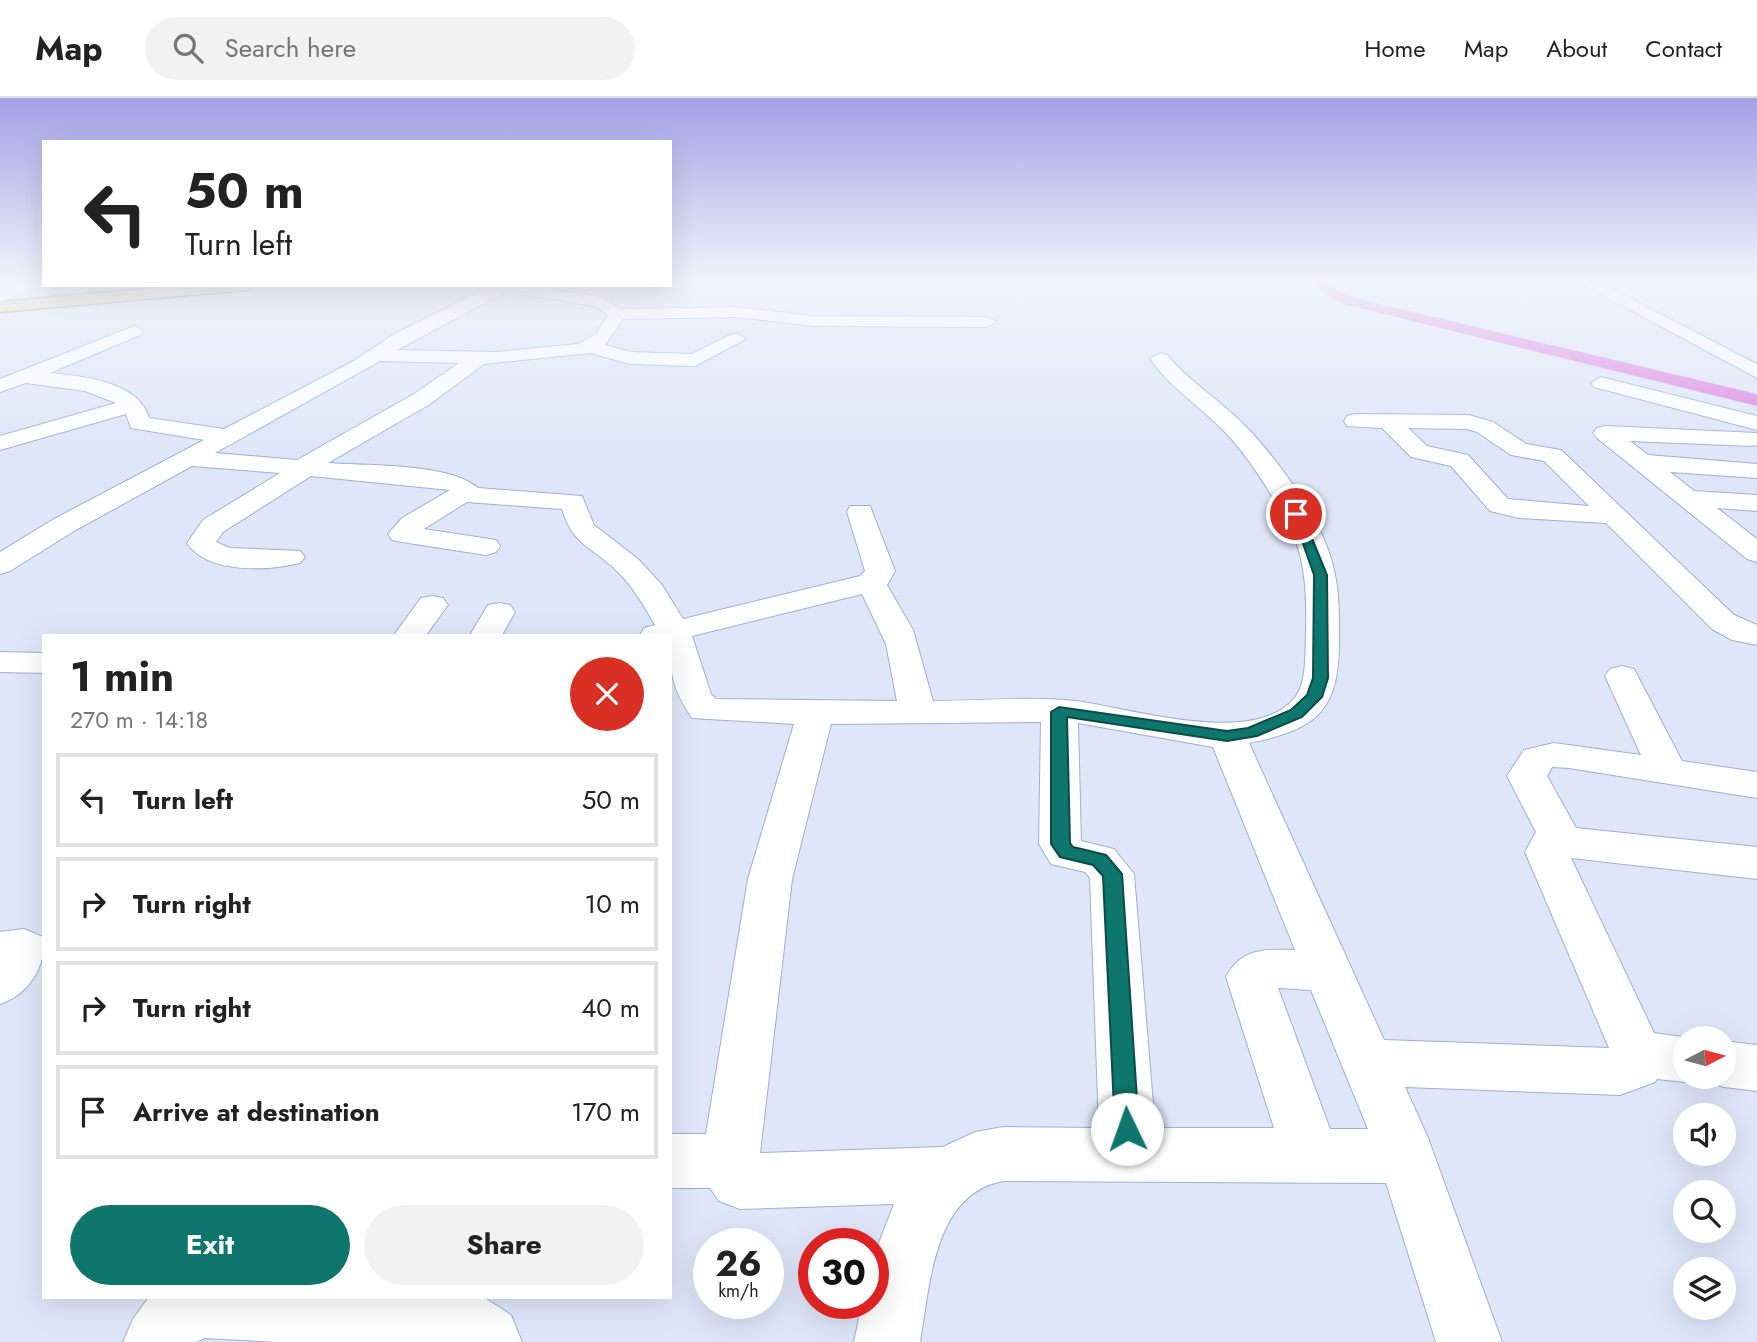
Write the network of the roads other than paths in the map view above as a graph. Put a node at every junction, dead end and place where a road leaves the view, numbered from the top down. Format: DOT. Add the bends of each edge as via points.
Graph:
graph roads {
  1 [pos="118,338"];
  2 [pos="401,338"];
  3 [pos="605,338"];
  4 [pos="1693,338"];
  5 [pos="737,339"];
  6 [pos="591,347"];
  7 [pos="374,355"];
  8 [pos="479,358"];
  9 [pos="1160,359"];
  10 [pos="1757,372"];
  11 [pos="27,377"];
  12 [pos="0,386"];
  13 [pos="1593,388"];
  14 [pos="131,406"];
  15 [pos="1657,419"];
  16 [pos="1355,421"];
  17 [pos="1388,421"];
  18 [pos="1754,431"];
  19 [pos="225,439"];
  20 [pos="0,443"];
  21 [pos="334,448"];
  22 [pos="188,458"];
  23 [pos="1641,463"];
  24 [pos="1695,467"];
  25 [pos="303,468"];
  26 [pos="1757,471"];
  27 [pos="466,491"];
  28 [pos="1687,498"];
  29 [pos="1757,503"];
  30 [pos="860,512"];
  31 [pos="1613,515"];
  32 [pos="486,546"];
  33 [pos="1757,553"];
  34 [pos="290,557"];
  35 [pos="0,565"];
  36 [pos="870,583"];
  37 [pos="432,606"];
  38 [pos="1723,622"];
  39 [pos="665,633"];
  40 [pos="411,634"];
  41 [pos="1757,635"];
  42 [pos="672,648"];
  43 [pos="1757,661"];
  44 [pos="0,663"];
  45 [pos="42,663"];
  46 [pos="1622,676"];
  47 [pos="917,712"];
  48 [pos="1059,712"];
  49 [pos="815,713"];
  50 [pos="1227,736"];
  51 [pos="1668,771"];
  52 [pos="1757,785"];
  53 [pos="1562,841"];
  54 [pos="1757,863"];
  55 [pos="0,951"];
  56 [pos="1328,971"];
  57 [pos="0,984"];
  58 [pos="1662,1056"];
  59 [pos="1367,1062"];
  60 [pos="1736,1065"];
  61 [pos="1757,1068"];
  62 [pos="1129,1155"];
  63 [pos="1311,1156"];
  64 [pos="1406,1156"];
  65 [pos="672,1161"];
  66 [pos="730,1161"];
  67 [pos="954,1174"];
  68 [pos="156,1342"];
  69 [pos="489,1342"];
  70 [pos="887,1342"];
  71 [pos="1469,1342"];
  1 -- 11 [label="street"];
  2 -- 7 [label="street"];
  3 -- 6 [label="street"];
  4 -- 10 [label="street"];
  5 -- 6 [label="street" via="695,360 630,358"];
  6 -- 8 [label="street"];
  7 -- 8 [label="street"];
  7 -- 19 [label="street"];
  8 -- 21 [label="street" via="422,399"];
  9 -- 50 [label="street" via="1242,437 1304,527 1320,575 1321,678 1314,697 1297,714 1251,733"];
  11 -- 12 [label="street"];
  11 -- 14 [label="street" via="90,384"];
  13 -- 15 [label="street"];
  14 -- 19 [label="street" via="139,423"];
  14 -- 20 [label="street"];
  15 -- 18 [label="street"];
  15 -- 18 [label="street"];
  15 -- 23 [label="street" via="1605,433"];
  15 -- 24 [label="street"];
  16 -- 17 [label="street"];
  17 -- 31 [label="street" via="1479,423 1519,450 1559,459"];
  17 -- 31 [label="street" via="1419,452 1459,460 1499,505"];
  19 -- 21 [label="street"];
  19 -- 22 [label="street"];
  21 -- 25 [label="street"];
  22 -- 25 [label="street"];
  22 -- 35 [label="street"];
  23 -- 24 [label="street"];
  23 -- 28 [label="street"];
  24 -- 26 [label="street"];
  25 -- 27 [label="street" via="454,482"];
  25 -- 34 [label="street" via="213,526 201,543 219,555"];
  27 -- 32 [label="street" via="402,534"];
  27 -- 39 [label="street" via="573,502 579,525 644,582"];
  28 -- 29 [label="street"];
  28 -- 33 [label="street"];
  30 -- 36 [label="street" via="880,570"];
  31 -- 38 [label="street"];
  36 -- 39 [label="street"];
  36 -- 47 [label="street" via="894,617"];
  37 -- 40 [label="street"];
  38 -- 41 [label="street"];
  38 -- 43 [label="street"];
  42 -- 49 [label="street" via="705,710"];
  44 -- 45 [label="street"];
  46 -- 51 [label="street"];
  47 -- 48 [label="street"];
  47 -- 49 [label="street"];
  48 -- 50 [label="street"];
  48 -- 62 [label="street" via="1060,844 1066,853 1099,860 1112,874"];
  49 -- 66 [label="street" via="770,879"];
  50 -- 56 [label="street"];
  51 -- 52 [label="street"];
  51 -- 53 [label="street" via="1569,756 1538,757 1527,776"];
  53 -- 54 [label="street"];
  53 -- 58 [label="street" via="1550,844 1547,852"];
  55 -- 57 [label="street" via="26,950"];
  56 -- 59 [label="street"];
  56 -- 63 [label="street" via="1263,968 1250,977"];
  58 -- 59 [label="street" via="1620,1072"];
  59 -- 64 [label="street"];
  60 -- 61 [label="street"];
  62 -- 63 [label="street"];
  62 -- 67 [label="street" via="1003,1154 972,1161"];
  63 -- 64 [label="street"];
  64 -- 71 [label="street"];
  65 -- 66 [label="street"];
  66 -- 67 [label="street" via="740,1181"];
  67 -- 70 [label="street" via="936,1188 915,1224"];
  68 -- 69 [label="street" via="173,1319 200,1305 435,1319 470,1324"];
}
